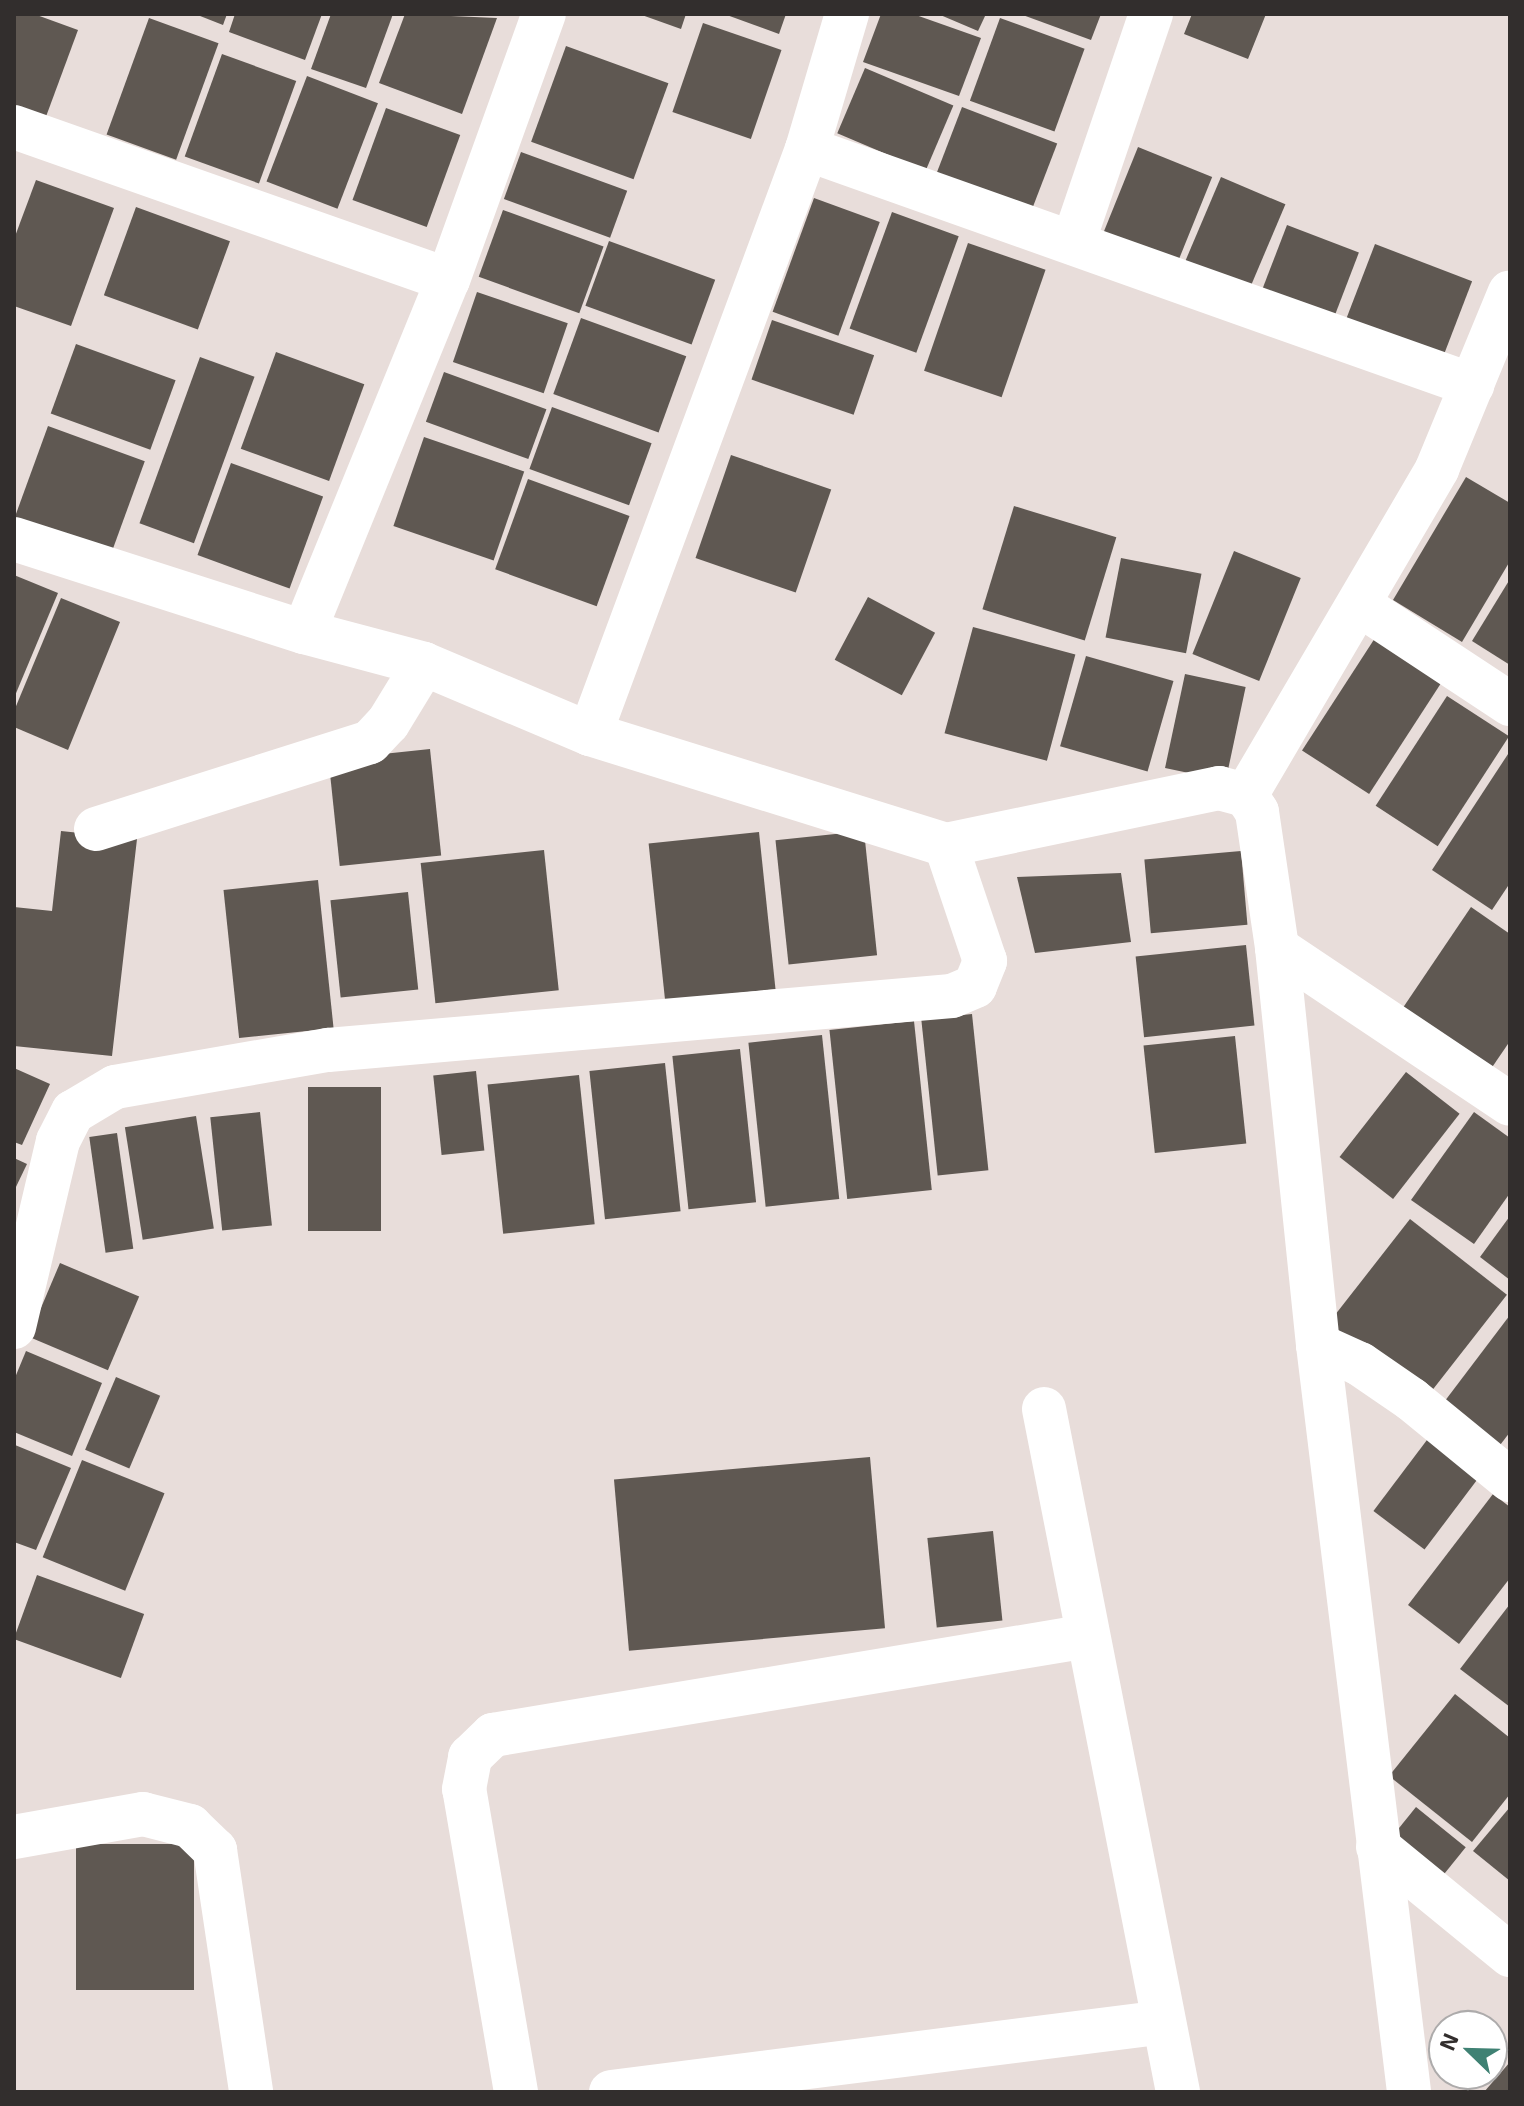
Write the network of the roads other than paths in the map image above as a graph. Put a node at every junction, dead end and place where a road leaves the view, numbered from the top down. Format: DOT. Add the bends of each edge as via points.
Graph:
graph roads {
  1 [pos="544,14"];
  2 [pos="847,14"];
  3 [pos="1151,14"];
  4 [pos="14,127"];
  5 [pos="807,149"];
  6 [pos="1073,243"];
  7 [pos="448,280"];
  8 [pos="1508,306"];
  9 [pos="1472,385"];
  10 [pos="14,539"];
  11 [pos="1360,605"];
  12 [pos="304,632"];
  13 [pos="424,664"];
  14 [pos="1510,704"];
  15 [pos="590,734"];
  16 [pos="1246,795"];
  17 [pos="96,829"];
  18 [pos="946,845"];
  19 [pos="1277,948"];
  20 [pos="1510,1104"];
  21 [pos="14,1327"];
  22 [pos="1318,1345"];
  23 [pos="1044,1409"];
  24 [pos="1510,1480"];
  25 [pos="1088,1636"];
  26 [pos="14,1837"];
  27 [pos="1378,1847"];
  28 [pos="1510,1955"];
  29 [pos="1164,2022"];
  30 [pos="251,2092"];
  31 [pos="516,2092"];
  32 [pos="611,2092"];
  33 [pos="1178,2092"];
  34 [pos="1409,2092"];
  1 -- 7 [label="street"];
  2 -- 5 [label="street"];
  3 -- 6 [label="street"];
  4 -- 7 [label="street"];
  5 -- 6 [label="street"];
  5 -- 15 [label="street"];
  6 -- 9 [label="street"];
  7 -- 12 [label="street"];
  8 -- 9 [label="street"];
  9 -- 11 [label="street" via="1437,469"];
  10 -- 12 [label="street"];
  11 -- 14 [label="street"];
  11 -- 16 [label="street"];
  12 -- 13 [label="street"];
  13 -- 15 [label="street"];
  13 -- 17 [label="street" via="370,742"];
  15 -- 18 [label="street"];
  16 -- 18 [label="street" via="1219,788"];
  16 -- 19 [label="street" via="1257,812"];
  18 -- 21 [label="street" via="985,961 975,986 952,996 328,1050 115,1087 73,1112 58,1141"];
  19 -- 20 [label="street"];
  19 -- 22 [label="street"];
  22 -- 24 [label="street" via="1360,1364 1411,1399"];
  22 -- 27 [label="street"];
  23 -- 25 [label="street"];
  25 -- 29 [label="street"];
  25 -- 31 [label="street" via="493,1735 470,1757 464,1789"];
  26 -- 30 [label="street" via="143,1814 190,1826 215,1850"];
  27 -- 28 [label="street"];
  27 -- 34 [label="street"];
  29 -- 32 [label="street"];
  29 -- 33 [label="street"];
}
